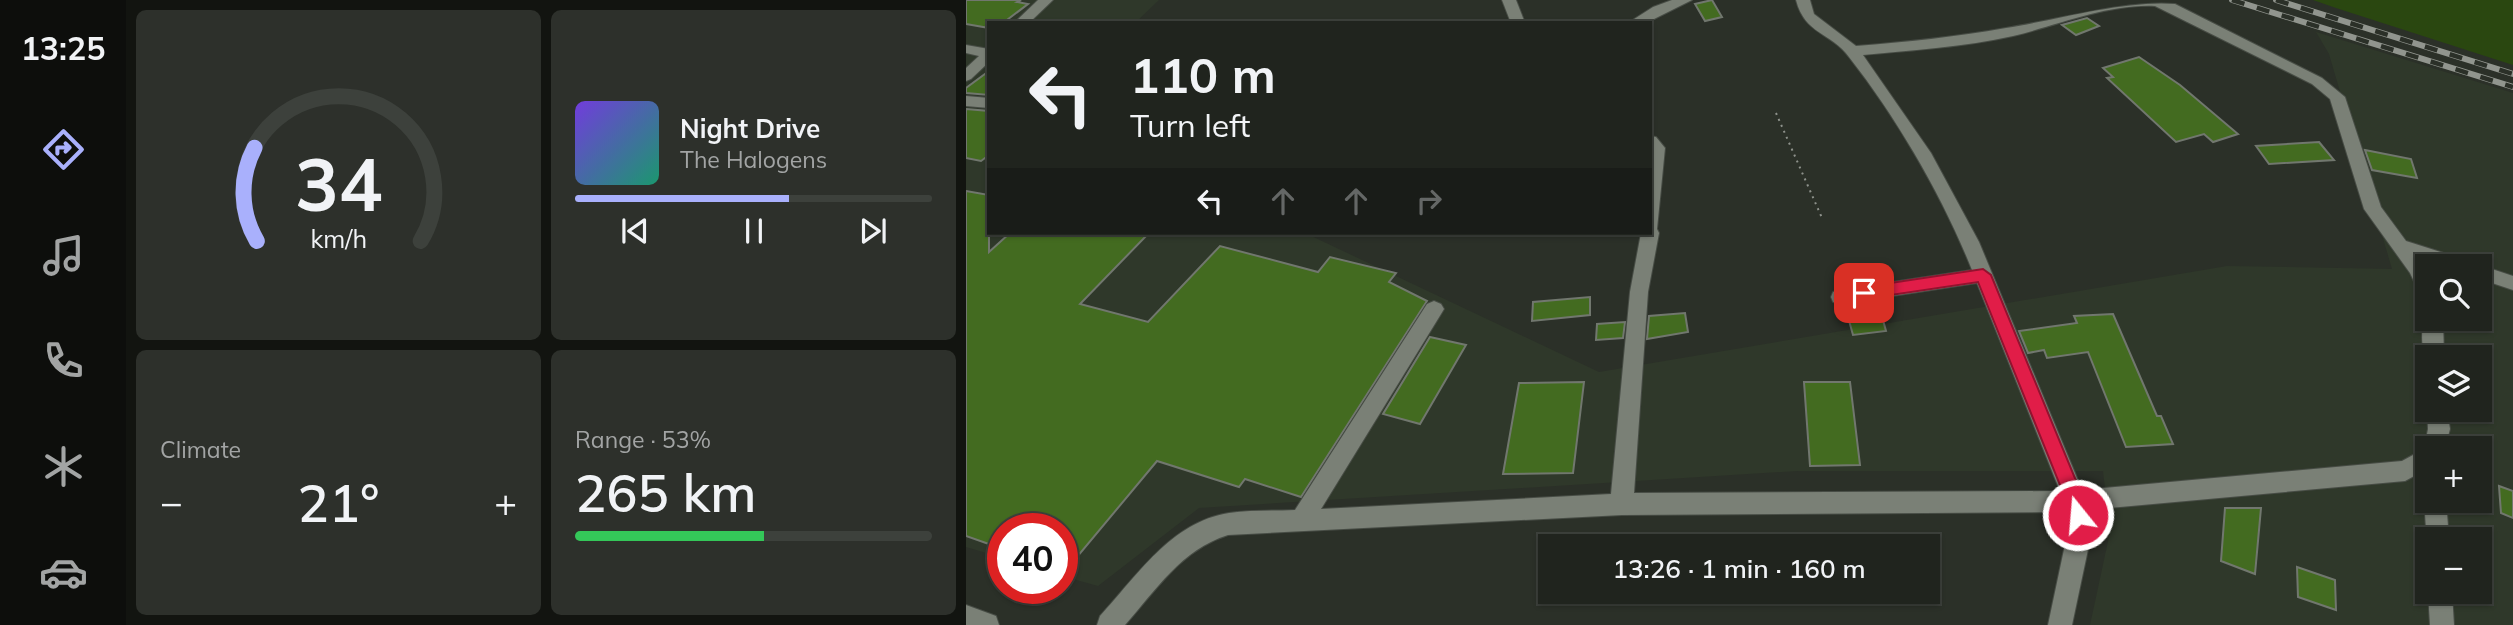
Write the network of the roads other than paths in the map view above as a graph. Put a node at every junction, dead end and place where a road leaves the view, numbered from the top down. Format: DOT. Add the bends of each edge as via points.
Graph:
graph roads {
  1 [pos="1045,0"];
  2 [pos="1510,0"];
  3 [pos="1685,0"];
  4 [pos="1803,0"];
  5 [pos="2117,1"];
  6 [pos="1023,21"];
  7 [pos="1517,21"];
  8 [pos="1638,21"];
  9 [pos="966,49"];
  10 [pos="1853,51"];
  11 [pos="987,54"];
  12 [pos="987,56"];
  13 [pos="966,76"];
  14 [pos="966,101"];
  15 [pos="987,103"];
  16 [pos="1652,143"];
  17 [pos="1652,204"];
  18 [pos="1650,235"];
  19 [pos="2402,246"];
  20 [pos="2426,254"];
  21 [pos="2415,268"];
  22 [pos="1983,275"];
  23 [pos="2492,276"];
  24 [pos="2513,283"];
  25 [pos="1840,297"];
  26 [pos="1434,309"];
  27 [pos="2415,465"];
  28 [pos="2075,500"];
  29 [pos="1622,504"];
  30 [pos="1301,520"];
  31 [pos="2441,604"];
  32 [pos="1108,625"];
  33 [pos="2060,625"];
  34 [pos="2442,625"];
  1 -- 6 [label="street"];
  2 -- 7 [label="street"];
  3 -- 8 [label="street"];
  4 -- 10 [label="street" via="1807,15"];
  5 -- 10 [label="street" via="2010,32"];
  5 -- 19 [label="street" via="2146,0 2171,7 2327,87 2341,106 2373,209"];
  9 -- 11 [label="lane"];
  10 -- 22 [label="street" via="1925,157"];
  12 -- 13 [label="street"];
  14 -- 15 [label="street"];
  16 -- 17 [label="street" via="1657,148"];
  18 -- 29 [label="street" via="1634,346"];
  19 -- 20 [label="street"];
  19 -- 21 [label="street"];
  22 -- 25 [label="street"];
  22 -- 28 [label="street"];
  23 -- 24 [label="street"];
  26 -- 30 [label="street"];
  27 -- 28 [label="street" via="2405,471"];
  28 -- 29 [label="street"];
  28 -- 33 [label="street" via="2078,540"];
  29 -- 30 [label="street"];
  30 -- 32 [label="street" via="1228,524 1202,532 1178,547"];
  31 -- 34 [label="street"];
}
